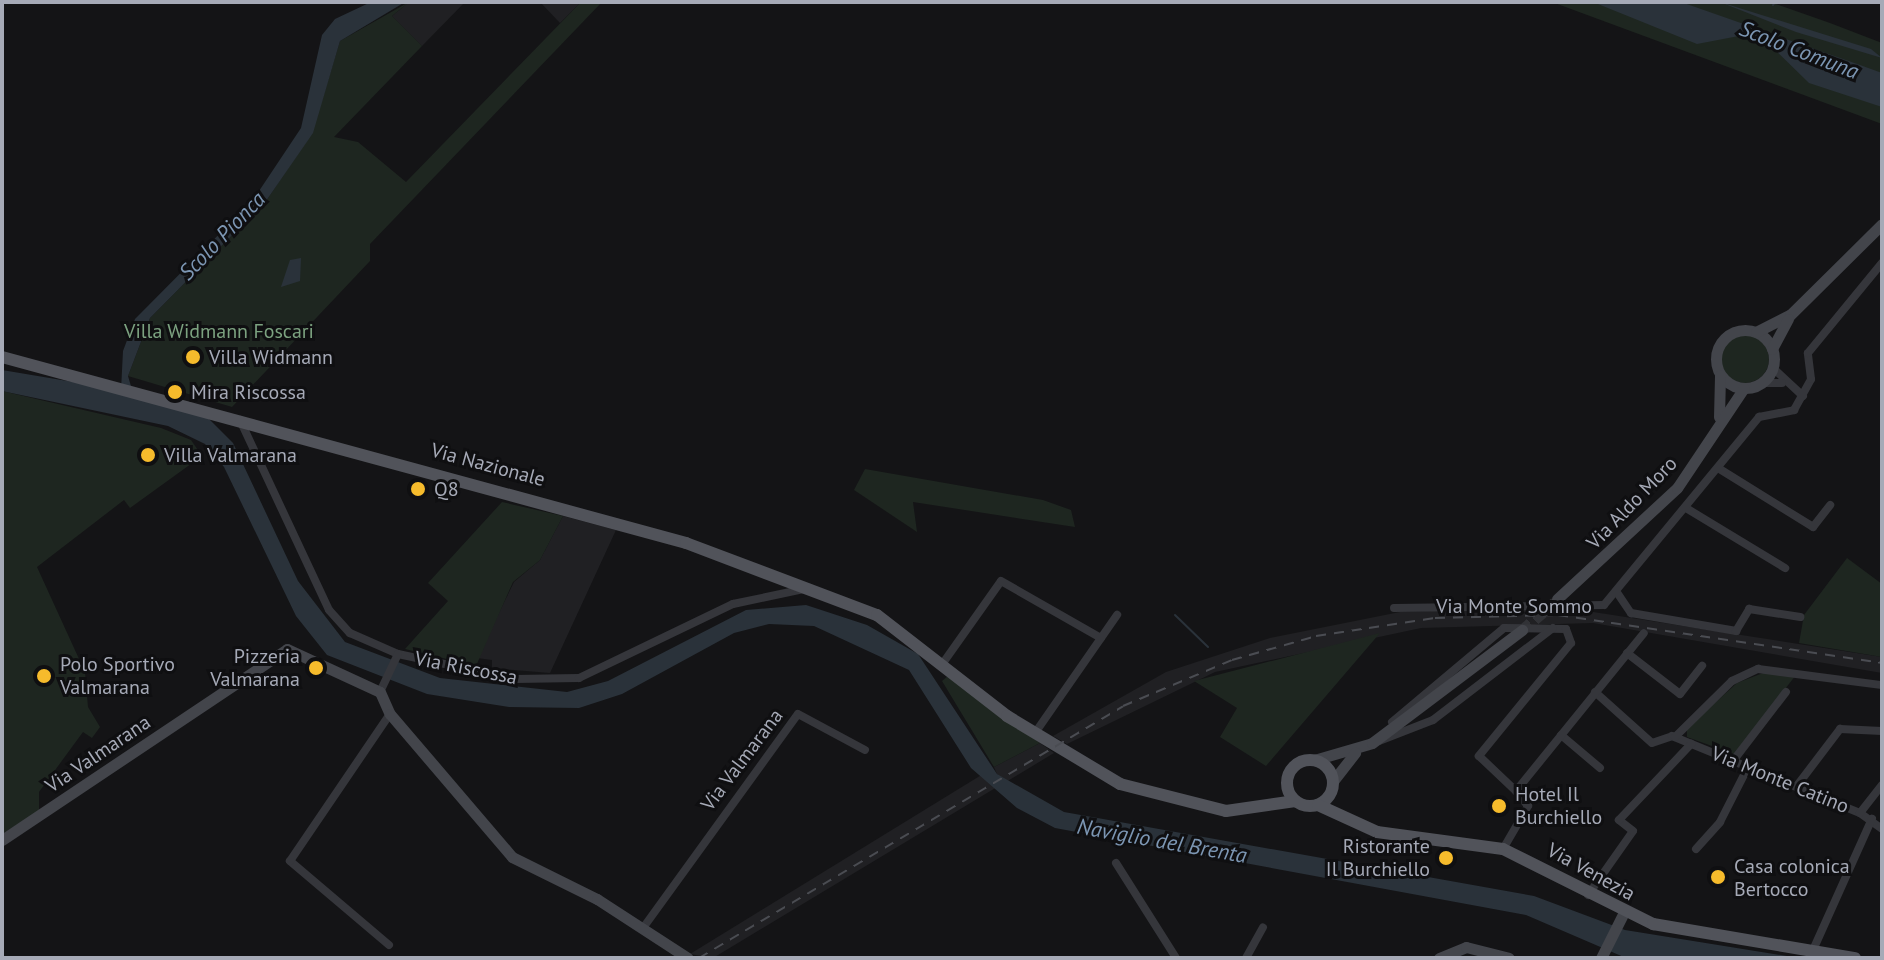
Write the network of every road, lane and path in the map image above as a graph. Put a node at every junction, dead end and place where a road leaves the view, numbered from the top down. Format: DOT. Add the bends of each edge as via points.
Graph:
graph roads {
  1 [pos="1882,224"];
  2 [pos="1882,263"];
  3 [pos="1790,315"];
  4 [pos="1756,332"];
  5 [pos="1772,349"];
  6 [pos="2,357"];
  7 [pos="1773,368"];
  8 [pos="1720,375"];
  9 [pos="1762,383"];
  10 [pos="1782,383"];
  11 [pos="1744,388"];
  12 [pos="1803,396"];
  13 [pos="240,419"];
  14 [pos="1719,421"];
  15 [pos="1718,468"];
  16 [pos="1830,505"];
  17 [pos="1686,508"];
  18 [pos="1785,568"];
  19 [pos="809,588"];
  20 [pos="1616,590"];
  21 [pos="1557,599"];
  22 [pos="1394,608"];
  23 [pos="1117,615"];
  24 [pos="1800,617"];
  25 [pos="1566,629"];
  26 [pos="1522,630"];
  27 [pos="1644,633"];
  28 [pos="1101,638"];
  29 [pos="1627,653"];
  30 [pos="397,656"];
  31 [pos="943,663"];
  32 [pos="1702,666"];
  33 [pos="1882,685"];
  34 [pos="384,688"];
  35 [pos="1595,692"];
  36 [pos="1786,692"];
  37 [pos="390,714"];
  38 [pos="1882,731"];
  39 [pos="1035,733"];
  40 [pos="1561,735"];
  41 [pos="1675,737"];
  42 [pos="1691,744"];
  43 [pos="1367,746"];
  44 [pos="865,750"];
  45 [pos="1314,760"];
  46 [pos="1733,761"];
  47 [pos="1748,767"];
  48 [pos="1600,768"];
  49 [pos="1287,781"];
  50 [pos="1333,784"];
  51 [pos="1882,785"];
  52 [pos="1796,787"];
  53 [pos="1516,791"];
  54 [pos="1295,801"];
  55 [pos="1262,805"];
  56 [pos="1318,805"];
  57 [pos="1860,813"];
  58 [pos="1872,819"];
  59 [pos="1882,829"];
  60 [pos="1405,835"];
  61 [pos="2,840"];
  62 [pos="1503,849"];
  63 [pos="1696,849"];
  64 [pos="1116,863"];
  65 [pos="1588,896"];
  66 [pos="1620,919"];
  67 [pos="1263,927"];
  68 [pos="643,928"];
  69 [pos="389,945"];
  70 [pos="1813,950"];
  71 [pos="1602,957"];
  72 [pos="688,958"];
  73 [pos="1176,958"];
  74 [pos="1246,958"];
  75 [pos="1439,958"];
  76 [pos="1509,958"];
  77 [pos="1855,958"];
  1 -- 3 [label="main road"];
  2 -- 12 [label="street" via="1810,350"];
  3 -- 4 [label="main road"];
  3 -- 5 [label="main road"];
  4 -- 5 [label="main road"];
  4 -- 8 [label="main road" via="1723,339 1715,360"];
  5 -- 7 [label="main road"];
  6 -- 13 [label="main road, Via Nazionale"];
  7 -- 9 [label="main road"];
  7 -- 10 [label="street"];
  8 -- 11 [label="main road"];
  8 -- 14 [label="main road"];
  9 -- 10 [label="street"];
  9 -- 11 [label="main road"];
  10 -- 12 [label="street"];
  11 -- 14 [label="main road, Via Aldo Moro"];
  12 -- 15 [label="street, Via Monte Sommo" via="1789,414 1759,417"];
  13 -- 19 [label="main road, Via Nazionale" via="614,520"];
  13 -- 30 [label="street, Via Riscossa" via="243,439 329,610 358,638"];
  14 -- 21 [label="main road, Via Aldo Moro" via="1677,488"];
  15 -- 16 [label="street" via="1813,527"];
  15 -- 17 [label="street, Via Monte Sommo"];
  17 -- 18 [label="street"];
  17 -- 20 [label="street, Via Monte Sommo"];
  19 -- 30 [label="street, Via Riscossa" via="733,604 579,678 515,679"];
  19 -- 31 [label="main road, Via Nazionale" via="877,615"];
  20 -- 22 [label="street, Via Monte Sommo" via="1600,606"];
  20 -- 24 [label="street" via="1627,612 1736,631 1749,609"];
  23 -- 28 [label="street"];
  25 -- 43 [label="street, Via Monte Sommo" via="1541,632 1433,720"];
  25 -- 43 [label="street, Via Monte Sommo" via="1504,628"];
  25 -- 53 [label="street, Via Monte Sommo" via="1571,643 1479,756"];
  26 -- 43 [label="main road"];
  27 -- 29 [label="street"];
  28 -- 31 [label="street" via="1001,581"];
  28 -- 39 [label="street"];
  29 -- 32 [label="street" via="1680,694"];
  29 -- 35 [label="street"];
  30 -- 34 [label="street"];
  31 -- 39 [label="main road, Via Nazionale"];
  33 -- 41 [label="street" via="1774,668 1736,679"];
  34 -- 37 [label="main road"];
  34 -- 61 [label="main road, Via Valmarana" via="282,650"];
  35 -- 40 [label="street"];
  35 -- 41 [label="street, Via Monte Catino" via="1651,743"];
  36 -- 46 [label="street"];
  37 -- 68 [label="main road" via="505,851"];
  37 -- 69 [label="street" via="290,861"];
  38 -- 52 [label="street" via="1840,729"];
  39 -- 55 [label="main road, Via Nazionale" via="1146,795 1226,811"];
  40 -- 48 [label="street"];
  40 -- 53 [label="street"];
  41 -- 42 [label="street, Via Monte Catino"];
  42 -- 46 [label="street, Via Monte Catino"];
  42 -- 65 [label="street" via="1619,820 1633,831"];
  43 -- 45 [label="main road"];
  43 -- 50 [label="main road"];
  44 -- 68 [label="street, Via Valmarana" via="798,714"];
  45 -- 49 [label="main road" via="1296,764"];
  45 -- 50 [label="main road"];
  46 -- 47 [label="street, Via Monte Catino"];
  47 -- 52 [label="street, Via Monte Catino"];
  47 -- 63 [label="street" via="1720,822"];
  49 -- 54 [label="main road"];
  49 -- 55 [label="main road"];
  50 -- 56 [label="main road"];
  50 -- 60 [label="main road, Via Venezia" via="1353,814"];
  51 -- 57 [label="street"];
  52 -- 57 [label="street, Via Monte Catino"];
  53 -- 62 [label="street" via="1528,806"];
  54 -- 55 [label="main road"];
  54 -- 56 [label="main road"];
  56 -- 60 [label="main road, Via Venezia" via="1369,829"];
  57 -- 58 [label="street, Via Monte Catino"];
  58 -- 59 [label="street, Via Monte Catino"];
  58 -- 70 [label="street"];
  60 -- 62 [label="main road, Via Venezia"];
  62 -- 65 [label="main road, Via Venezia"];
  64 -- 73 [label="street"];
  65 -- 66 [label="main road, Via Venezia"];
  66 -- 70 [label="main road, Via Venezia"];
  66 -- 71 [label="main road"];
  67 -- 74 [label="street"];
  68 -- 72 [label="main road"];
  70 -- 77 [label="main road, Via Venezia"];
  75 -- 76 [label="main road" via="1466,947"];
}
